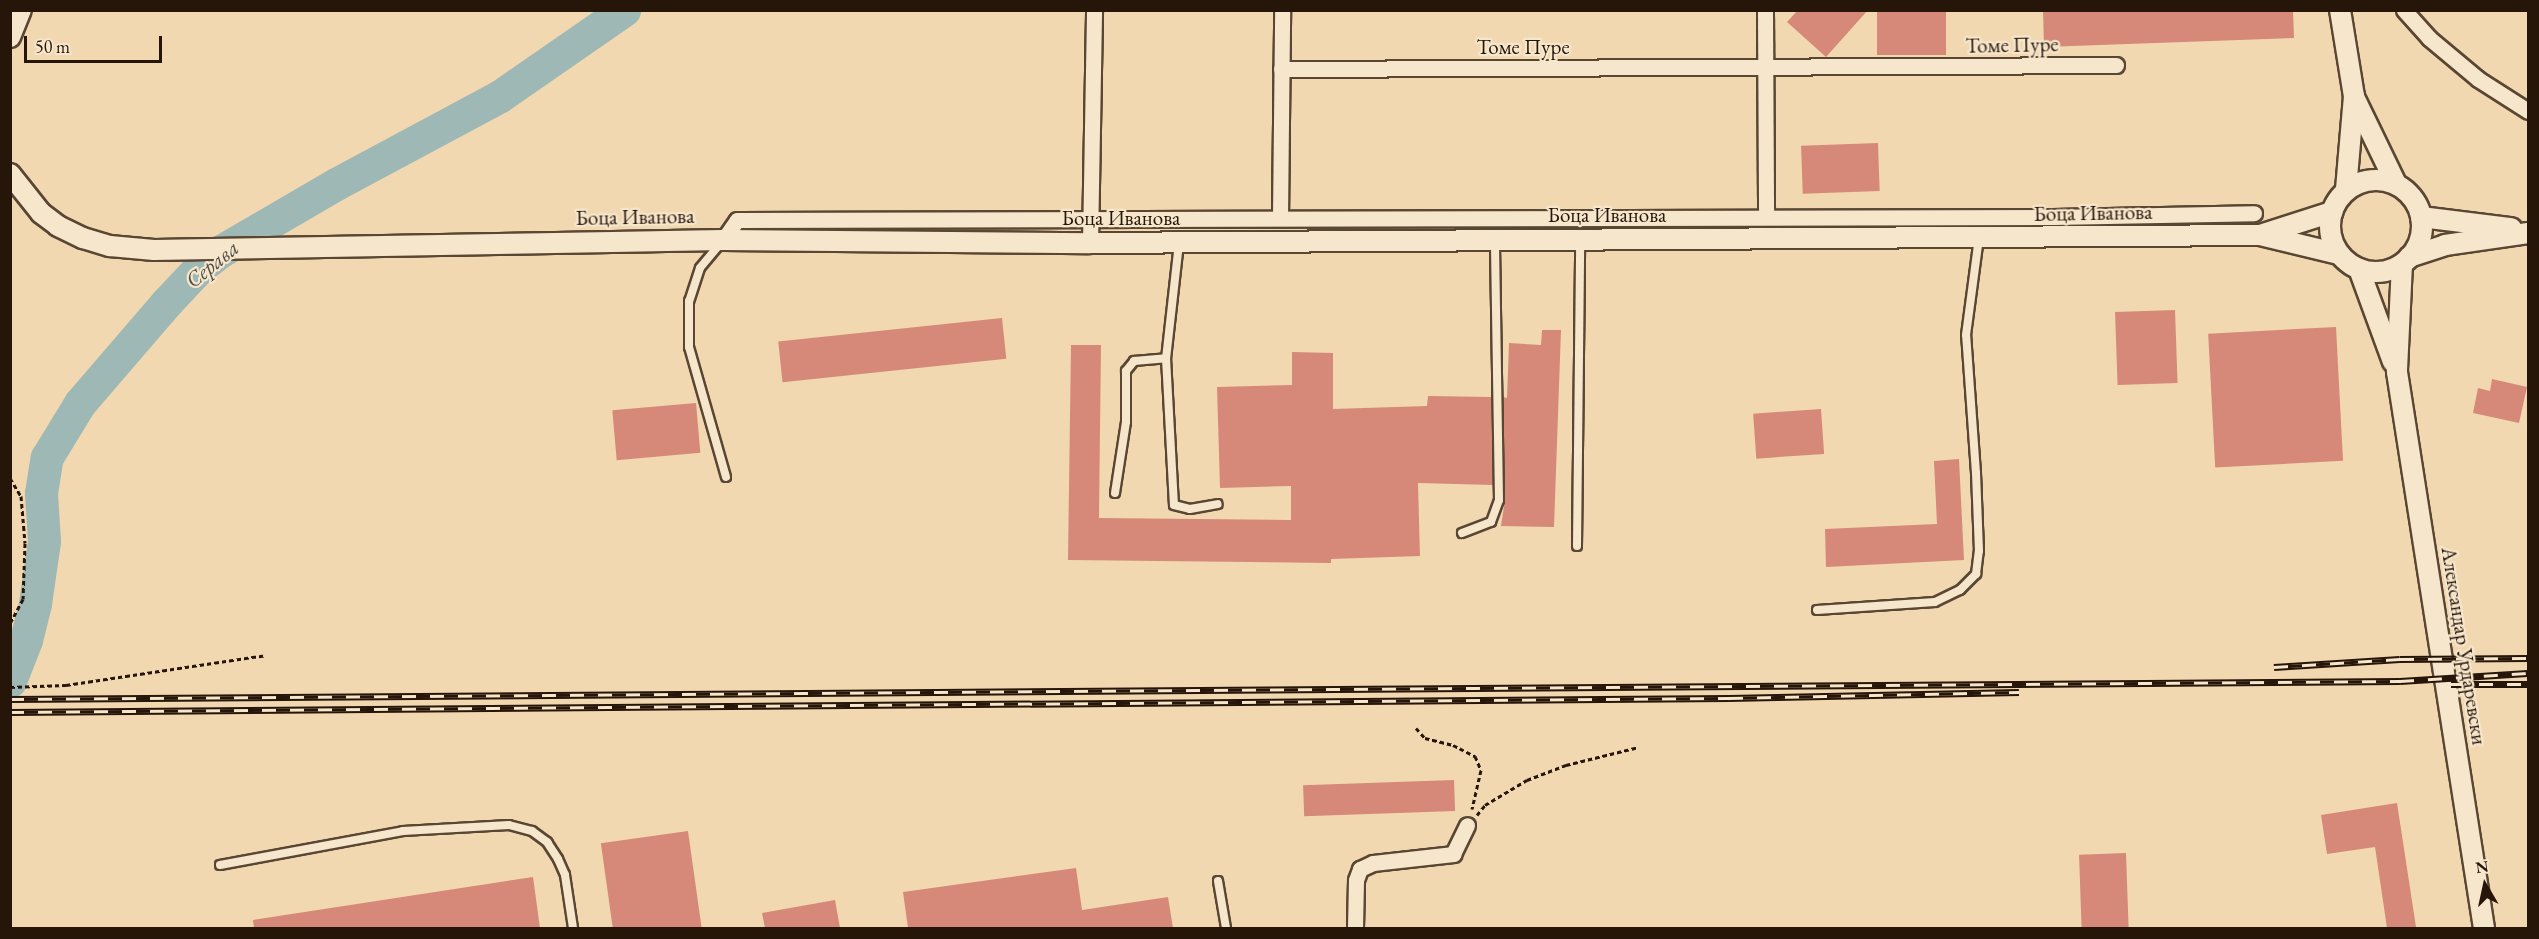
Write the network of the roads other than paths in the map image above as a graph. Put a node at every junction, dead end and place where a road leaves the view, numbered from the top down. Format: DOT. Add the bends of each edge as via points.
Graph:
graph roads {
  1 [pos="21,10"];
  2 [pos="1094,10"];
  3 [pos="1282,10"];
  4 [pos="1765,10"];
  5 [pos="2340,10"];
  6 [pos="2404,10"];
  7 [pos="10,37"];
  8 [pos="2116,65"];
  9 [pos="1765,68"];
  10 [pos="1281,69"];
  11 [pos="2354,96"];
  12 [pos="2529,111"];
  13 [pos="10,174"];
  14 [pos="2396,184"];
  15 [pos="2346,190"];
  16 [pos="2332,212"];
  17 [pos="2254,213"];
  18 [pos="1610,216"];
  19 [pos="1766,216"];
  20 [pos="2421,217"];
  21 [pos="1092,218"];
  22 [pos="1280,218"];
  23 [pos="2529,231"];
  24 [pos="2260,235"];
  25 [pos="1979,238"];
  26 [pos="1580,239"];
  27 [pos="1611,239"];
  28 [pos="723,240"];
  29 [pos="1495,240"];
  30 [pos="1179,242"];
  31 [pos="1090,243"];
  32 [pos="2339,254"];
  33 [pos="2405,260"];
  34 [pos="2359,269"];
  35 [pos="1166,358"];
  36 [pos="2397,372"];
  37 [pos="726,477"];
  38 [pos="1115,493"];
  39 [pos="1218,504"];
  40 [pos="1462,533"];
  41 [pos="1577,546"];
  42 [pos="1817,610"];
  43 [pos="1467,825"];
  44 [pos="2472,843"];
  45 [pos="220,865"];
  46 [pos="1218,881"];
  47 [pos="573,928"];
  48 [pos="1226,928"];
  49 [pos="1354,928"];
  50 [pos="2472,928"];
  51 [pos="2484,928"];
  52 [pos="2497,928"];
  1 -- 7 [label="street"];
  2 -- 21 [label="street"];
  3 -- 10 [label="street"];
  4 -- 9 [label="street"];
  5 -- 11 [label="street"];
  6 -- 12 [label="street" via="2429,38 2478,79"];
  8 -- 9 [label="street, Томе Пуре"];
  9 -- 10 [label="street, Томе Пуре"];
  9 -- 19 [label="street"];
  10 -- 22 [label="street"];
  11 -- 14 [label="street"];
  11 -- 15 [label="street"];
  13 -- 28 [label="street, Боца Иванова" via="41,213 58,226 110,246 154,250"];
  14 -- 15 [label="street" via="2370,180"];
  14 -- 20 [label="street" via="2408,192"];
  15 -- 16 [label="street"];
  16 -- 24 [label="street, Боца Иванова"];
  16 -- 32 [label="street" via="2332,241"];
  17 -- 19 [label="street"];
  18 -- 19 [label="street"];
  18 -- 22 [label="street"];
  18 -- 27 [label="street"];
  20 -- 23 [label="street"];
  20 -- 33 [label="street" via="2417,246"];
  21 -- 22 [label="street"];
  21 -- 28 [label="street" via="736,220"];
  21 -- 31 [label="street"];
  23 -- 33 [label="street" via="2445,245"];
  24 -- 25 [label="street, Боца Иванова"];
  24 -- 32 [label="street, Боца Иванова"];
  25 -- 27 [label="street, Боца Иванова"];
  25 -- 42 [label="lane" via="1966,335 1977,506 1976,574 1960,590 1935,602"];
  26 -- 27 [label="street, Боца Иванова"];
  26 -- 29 [label="street, Боца Иванова"];
  26 -- 41 [label="lane"];
  28 -- 31 [label="street, Боца Иванова"];
  28 -- 37 [label="lane" via="700,268 689,301 688,347"];
  29 -- 30 [label="street, Боца Иванова"];
  29 -- 40 [label="lane" via="1499,500 1491,522"];
  30 -- 31 [label="street, Боца Иванова"];
  30 -- 35 [label="lane"];
  32 -- 34 [label="street"];
  33 -- 34 [label="street" via="2388,270"];
  33 -- 36 [label="street, Александар Урдаревски"];
  34 -- 36 [label="street, Александар Урдаревски"];
  35 -- 38 [label="lane" via="1134,361 1126,371 1126,422"];
  35 -- 39 [label="lane" via="1174,505 1190,509"];
  36 -- 44 [label="street, Александар Урдаревски"];
  43 -- 49 [label="street" via="1453,854 1373,863 1360,869"];
  44 -- 50 [label="street" via="2468,873"];
  44 -- 51 [label="street, Александар Урдаревски"];
  44 -- 52 [label="street"];
  45 -- 47 [label="lane" via="403,831 509,825 532,831 547,842 558,859 565,875"];
  46 -- 48 [label="lane"];
}
